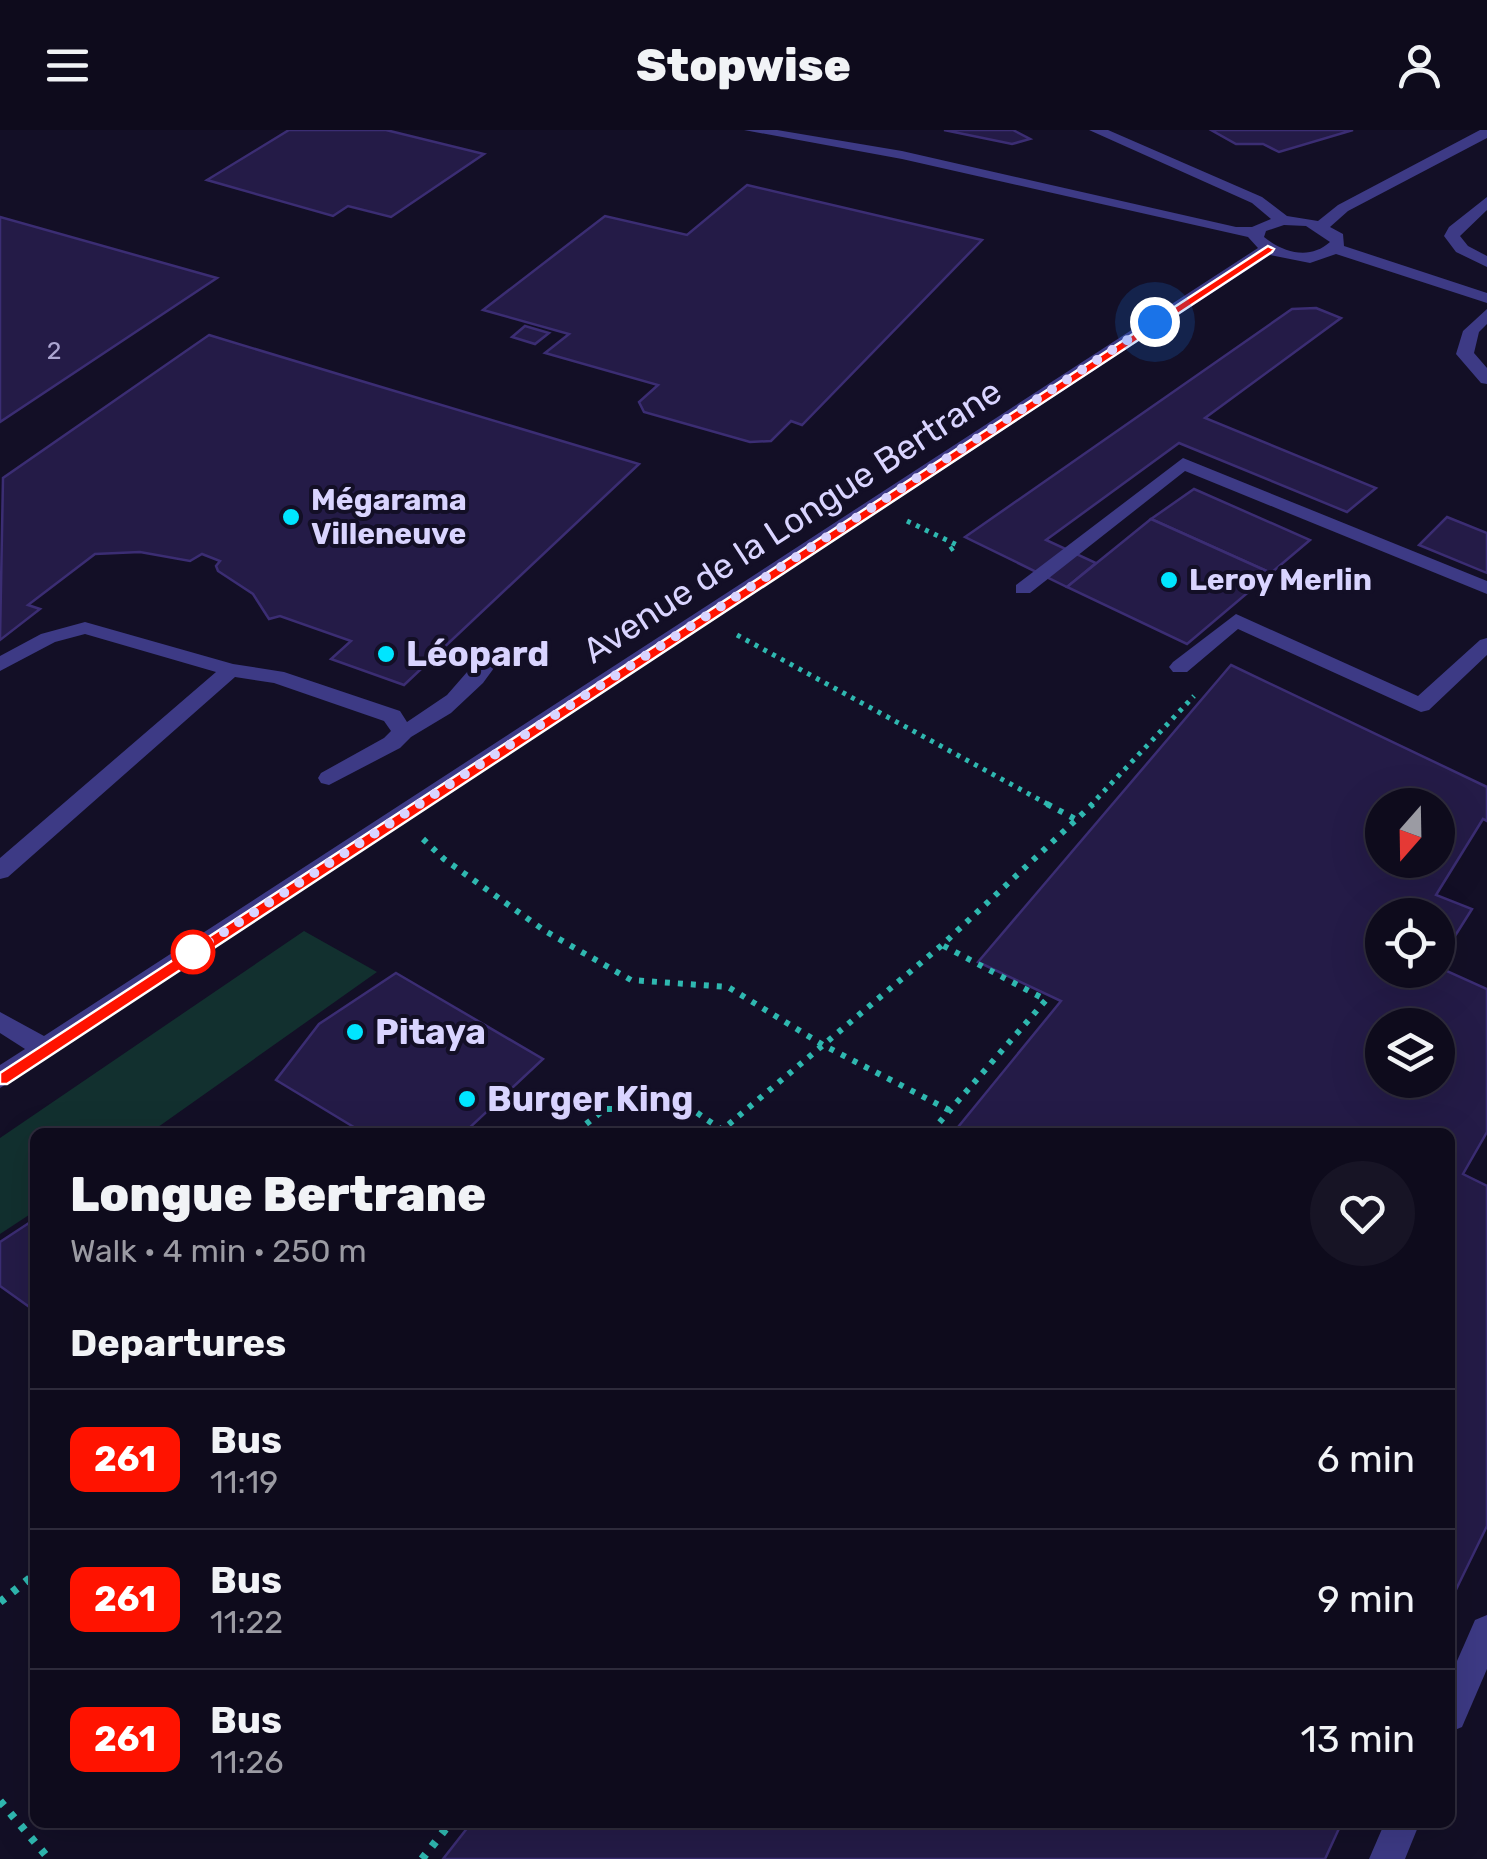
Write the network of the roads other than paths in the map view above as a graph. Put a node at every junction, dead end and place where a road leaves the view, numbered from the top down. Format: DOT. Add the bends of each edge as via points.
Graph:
graph roads {
  1 [pos="751,130"];
  2 [pos="1096,130"];
  3 [pos="1487,132"];
  4 [pos="1487,202"];
  5 [pos="1283,220"];
  6 [pos="1322,226"];
  7 [pos="1262,241"];
  8 [pos="1336,249"];
  9 [pos="1487,262"];
  10 [pos="1487,298"];
  11 [pos="1487,314"];
  12 [pos="1487,379"];
  13 [pos="1487,588"];
  14 [pos="1022,589"];
  15 [pos="1487,644"];
  16 [pos="495,653"];
  17 [pos="0,665"];
  18 [pos="1180,667"];
  19 [pos="231,670"];
  20 [pos="403,732"];
  21 [pos="329,778"];
  22 [pos="0,871"];
  23 [pos="0,1021"];
  24 [pos="44,1049"];
  25 [pos="0,1078"];
  26 [pos="1487,1631"];
  27 [pos="1455,1704"];
  28 [pos="1400,1828"];
  29 [pos="1387,1859"];
  1 -- 7 [label="street" via="902,155"];
  2 -- 5 [label="street" via="1258,200"];
  3 -- 6 [label="street" via="1343,208"];
  4 -- 9 [label="street" via="1452,236"];
  5 -- 6 [label="street"];
  5 -- 7 [label="street, Avenue de la Longue Bertrane" via="1264,224"];
  6 -- 8 [label="street" via="1337,237"];
  7 -- 8 [label="street" via="1306,258"];
  7 -- 24 [label="street, Avenue de la Longue Bertrane"];
  8 -- 10 [label="street"];
  11 -- 12 [label="street" via="1465,354"];
  13 -- 14 [label="street" via="1183,464"];
  15 -- 18 [label="street" via="1421,705 1236,620"];
  16 -- 20 [label="street" via="459,698"];
  17 -- 19 [label="street" via="48,638 85,628"];
  19 -- 20 [label="street" via="277,676 392,716"];
  19 -- 22 [label="street"];
  20 -- 21 [label="street"];
  23 -- 24 [label="street"];
  24 -- 25 [label="street, Avenue de la Longue Bertrane"];
  26 -- 27 [label="street"];
  28 -- 29 [label="street"];
}
